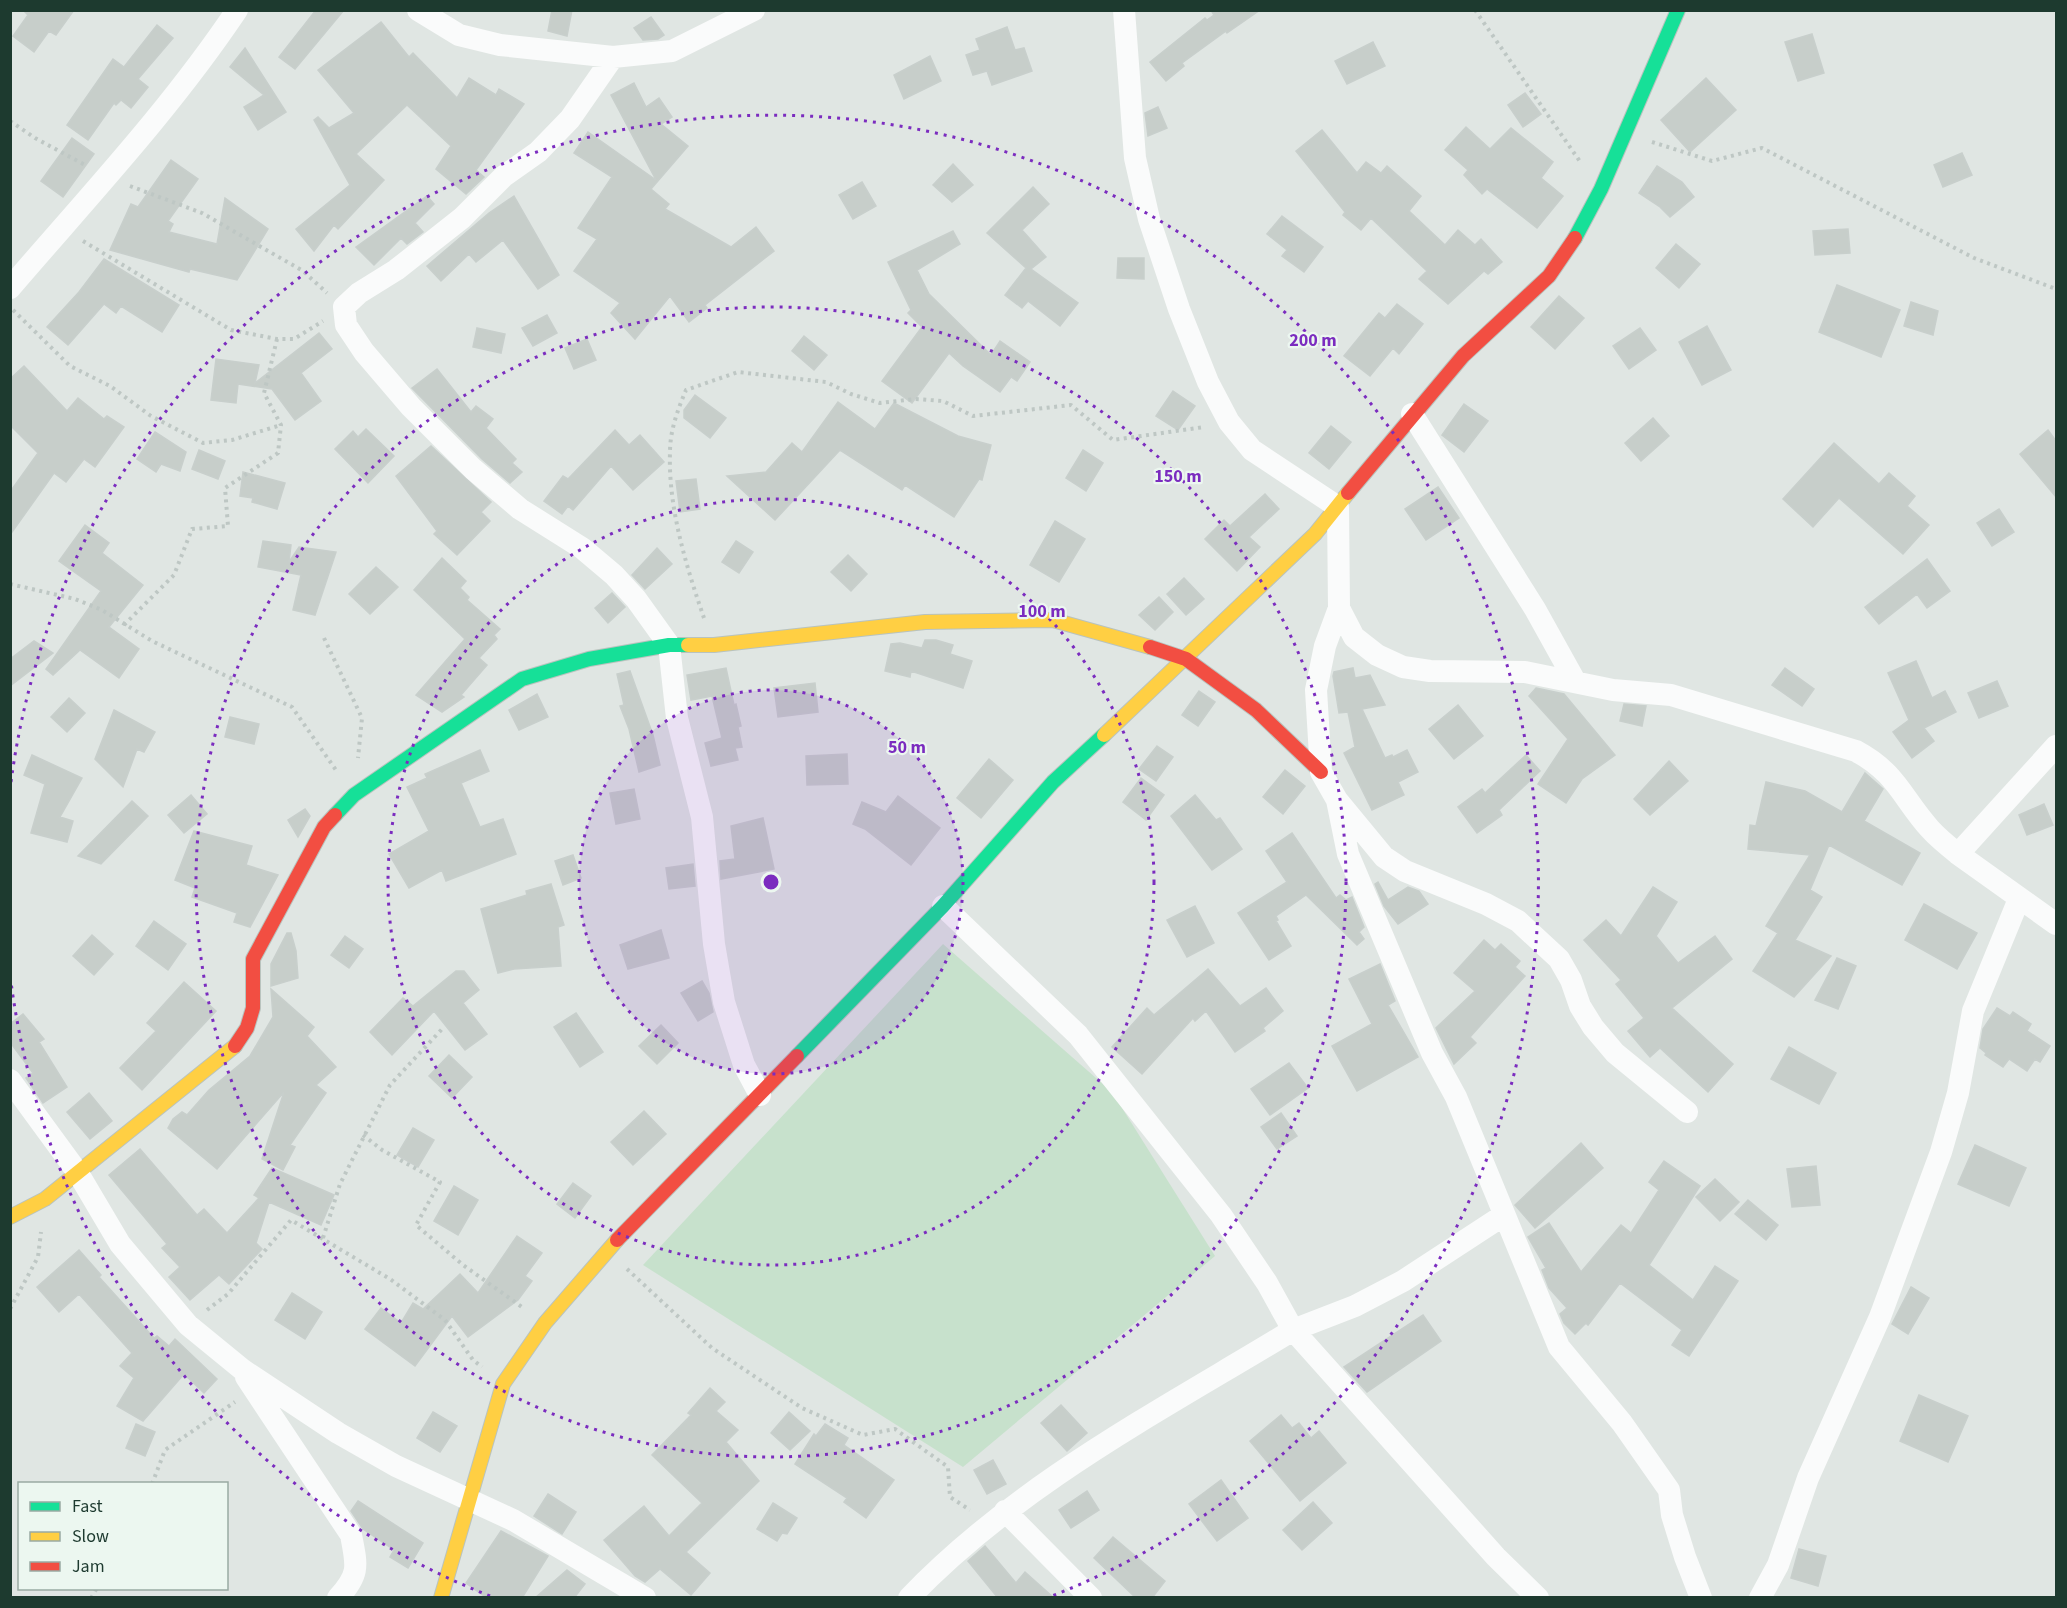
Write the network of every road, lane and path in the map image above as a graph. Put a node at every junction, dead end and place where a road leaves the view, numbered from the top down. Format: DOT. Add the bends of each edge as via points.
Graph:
graph roads {
  1 [pos="237,10"];
  2 [pos="418,10"];
  3 [pos="754,10"];
  4 [pos="1124,10"];
  5 [pos="1475,10"];
  6 [pos="1677,10"];
  7 [pos="613,57"];
  8 [pos="10,122"];
  9 [pos="1626,133"];
  10 [pos="108,178"];
  11 [pos="1601,189"];
  12 [pos="61,228"];
  13 [pos="10,288"];
  14 [pos="2056,289"];
  15 [pos="10,307"];
  16 [pos="344,307"];
  17 [pos="277,339"];
  18 [pos="1412,414"];
  19 [pos="1229,422"];
  20 [pos="281,425"];
  21 [pos="1338,507"];
  22 [pos="10,584"];
  23 [pos="1339,608"];
  24 [pos="124,625"];
  25 [pos="324,638"];
  26 [pos="669,645"];
  27 [pos="714,645"];
  28 [pos="1186,659"];
  29 [pos="1575,681"];
  30 [pos="2056,746"];
  31 [pos="1321,771"];
  32 [pos="354,795"];
  33 [pos="1337,800"];
  34 [pos="1958,854"];
  35 [pos="2019,898"];
  36 [pos="943,906"];
  37 [pos="2056,924"];
  38 [pos="444,1026"];
  39 [pos="10,1080"];
  40 [pos="760,1095"];
  41 [pos="1687,1112"];
  42 [pos="363,1135"];
  43 [pos="78,1173"];
  44 [pos="45,1198"];
  45 [pos="1504,1215"];
  46 [pos="10,1217"];
  47 [pos="323,1238"];
  48 [pos="607,1250"];
  49 [pos="10,1309"];
  50 [pos="545,1323"];
  51 [pos="188,1325"];
  52 [pos="1293,1330"];
  53 [pos="248,1380"];
  54 [pos="503,1384"];
  55 [pos="153,1482"];
  56 [pos="471,1499"];
  57 [pos="998,1517"];
  58 [pos="338,1598"];
  59 [pos="441,1598"];
  60 [pos="645,1598"];
  61 [pos="909,1598"];
  62 [pos="1091,1598"];
  63 [pos="1538,1598"];
  64 [pos="1701,1598"];
  65 [pos="1760,1598"];
  1 -- 10 [label="street" via="200,65"];
  2 -- 7 [label="street" via="459,35 500,45"];
  3 -- 7 [label="street" via="672,51"];
  4 -- 19 [label="street" via="1135,158 1149,219 1179,309 1208,382"];
  5 -- 11 [label="path"];
  6 -- 9 [label="street"];
  7 -- 16 [label="street" via="570,119 538,152 504,176 462,218"];
  8 -- 10 [label="path"];
  9 -- 11 [label="street"];
  9 -- 14 [label="path" via="1712,161 1762,148 1974,258"];
  10 -- 12 [label="street"];
  10 -- 16 [label="path" via="202,213 303,271"];
  11 -- 18 [label="street" via="1581,229 1549,276 1464,356"];
  12 -- 13 [label="street"];
  12 -- 17 [label="path" via="231,330"];
  15 -- 20 [label="path" via="70,366 202,443 232,440"];
  16 -- 17 [label="path" via="294,339"];
  16 -- 26 [label="street" via="346,325 364,352 411,407 472,469 520,509 582,548 614,575"];
  17 -- 20 [label="path" via="264,393"];
  18 -- 21 [label="street"];
  18 -- 29 [label="street"];
  19 -- 21 [label="street" via="1252,450"];
  19 -- 27 [label="path" via="1113,440 1071,405 973,416 943,401 880,403 826,382 738,372 686,390 676,413 670,451 673,492 695,591"];
  20 -- 24 [label="path" via="278,453 225,488 228,526 192,529 174,576"];
  21 -- 23 [label="street"];
  21 -- 28 [label="street"];
  22 -- 24 [label="path" via="75,599"];
  23 -- 29 [label="street" via="1354,637 1377,655 1403,666 1430,671 1525,672"];
  23 -- 31 [label="street" via="1325,645 1316,690"];
  24 -- 32 [label="path" via="292,707"];
  25 -- 32 [label="path" via="362,718"];
  26 -- 27 [label="street"];
  26 -- 32 [label="street" via="589,659 522,679"];
  26 -- 40 [label="street" via="677,718 702,817 714,944 724,1002 744,1065"];
  27 -- 28 [label="street" via="925,622 1053,620"];
  28 -- 31 [label="street" via="1256,710"];
  28 -- 36 [label="street" via="1053,782"];
  29 -- 34 [label="street" via="1707,704 1856,752 1875,762 1904,792 1929,828"];
  30 -- 34 [label="street"];
  31 -- 33 [label="street"];
  32 -- 43 [label="street" via="324,827 254,959 253,1008 247,1028 235,1046"];
  33 -- 41 [label="street" via="1384,857 1405,871 1518,921 1559,959 1580,1006 1615,1053"];
  33 -- 45 [label="street" via="1348,854"];
  34 -- 35 [label="street"];
  35 -- 37 [label="street"];
  35 -- 65 [label="street" via="1973,1011 1958,1093 1941,1152 1880,1317 1808,1478 1778,1565"];
  36 -- 40 [label="street"];
  36 -- 52 [label="street" via="1078,1035 1221,1215"];
  38 -- 42 [label="path" via="390,1085"];
  39 -- 43 [label="street"];
  40 -- 48 [label="street"];
  42 -- 47 [label="path" via="340,1184"];
  42 -- 50 [label="path" via="440,1182 416,1225 463,1265"];
  43 -- 44 [label="street"];
  43 -- 51 [label="street" via="120,1244"];
  44 -- 46 [label="street"];
  44 -- 49 [label="path" via="38,1257"];
  45 -- 52 [label="street" via="1403,1281 1355,1306"];
  45 -- 64 [label="street" via="1559,1347 1622,1423 1669,1490 1675,1526"];
  47 -- 51 [label="path" via="291,1220 228,1294"];
  47 -- 54 [label="path" via="390,1279 445,1320 473,1360"];
  48 -- 50 [label="street"];
  48 -- 57 [label="path" via="712,1348 802,1408 863,1435 895,1429 948,1467 950,1497"];
  50 -- 54 [label="street"];
  51 -- 53 [label="street"];
  52 -- 57 [label="street" via="1092,1451"];
  52 -- 63 [label="street" via="1496,1557"];
  53 -- 55 [label="path" via="165,1450"];
  53 -- 56 [label="street" via="396,1466"];
  53 -- 58 [label="street" via="351,1535 357,1565 354,1577"];
  54 -- 56 [label="street"];
  56 -- 59 [label="street"];
  56 -- 60 [label="street"];
  57 -- 61 [label="street" via="941,1564"];
  57 -- 62 [label="street"];
}
